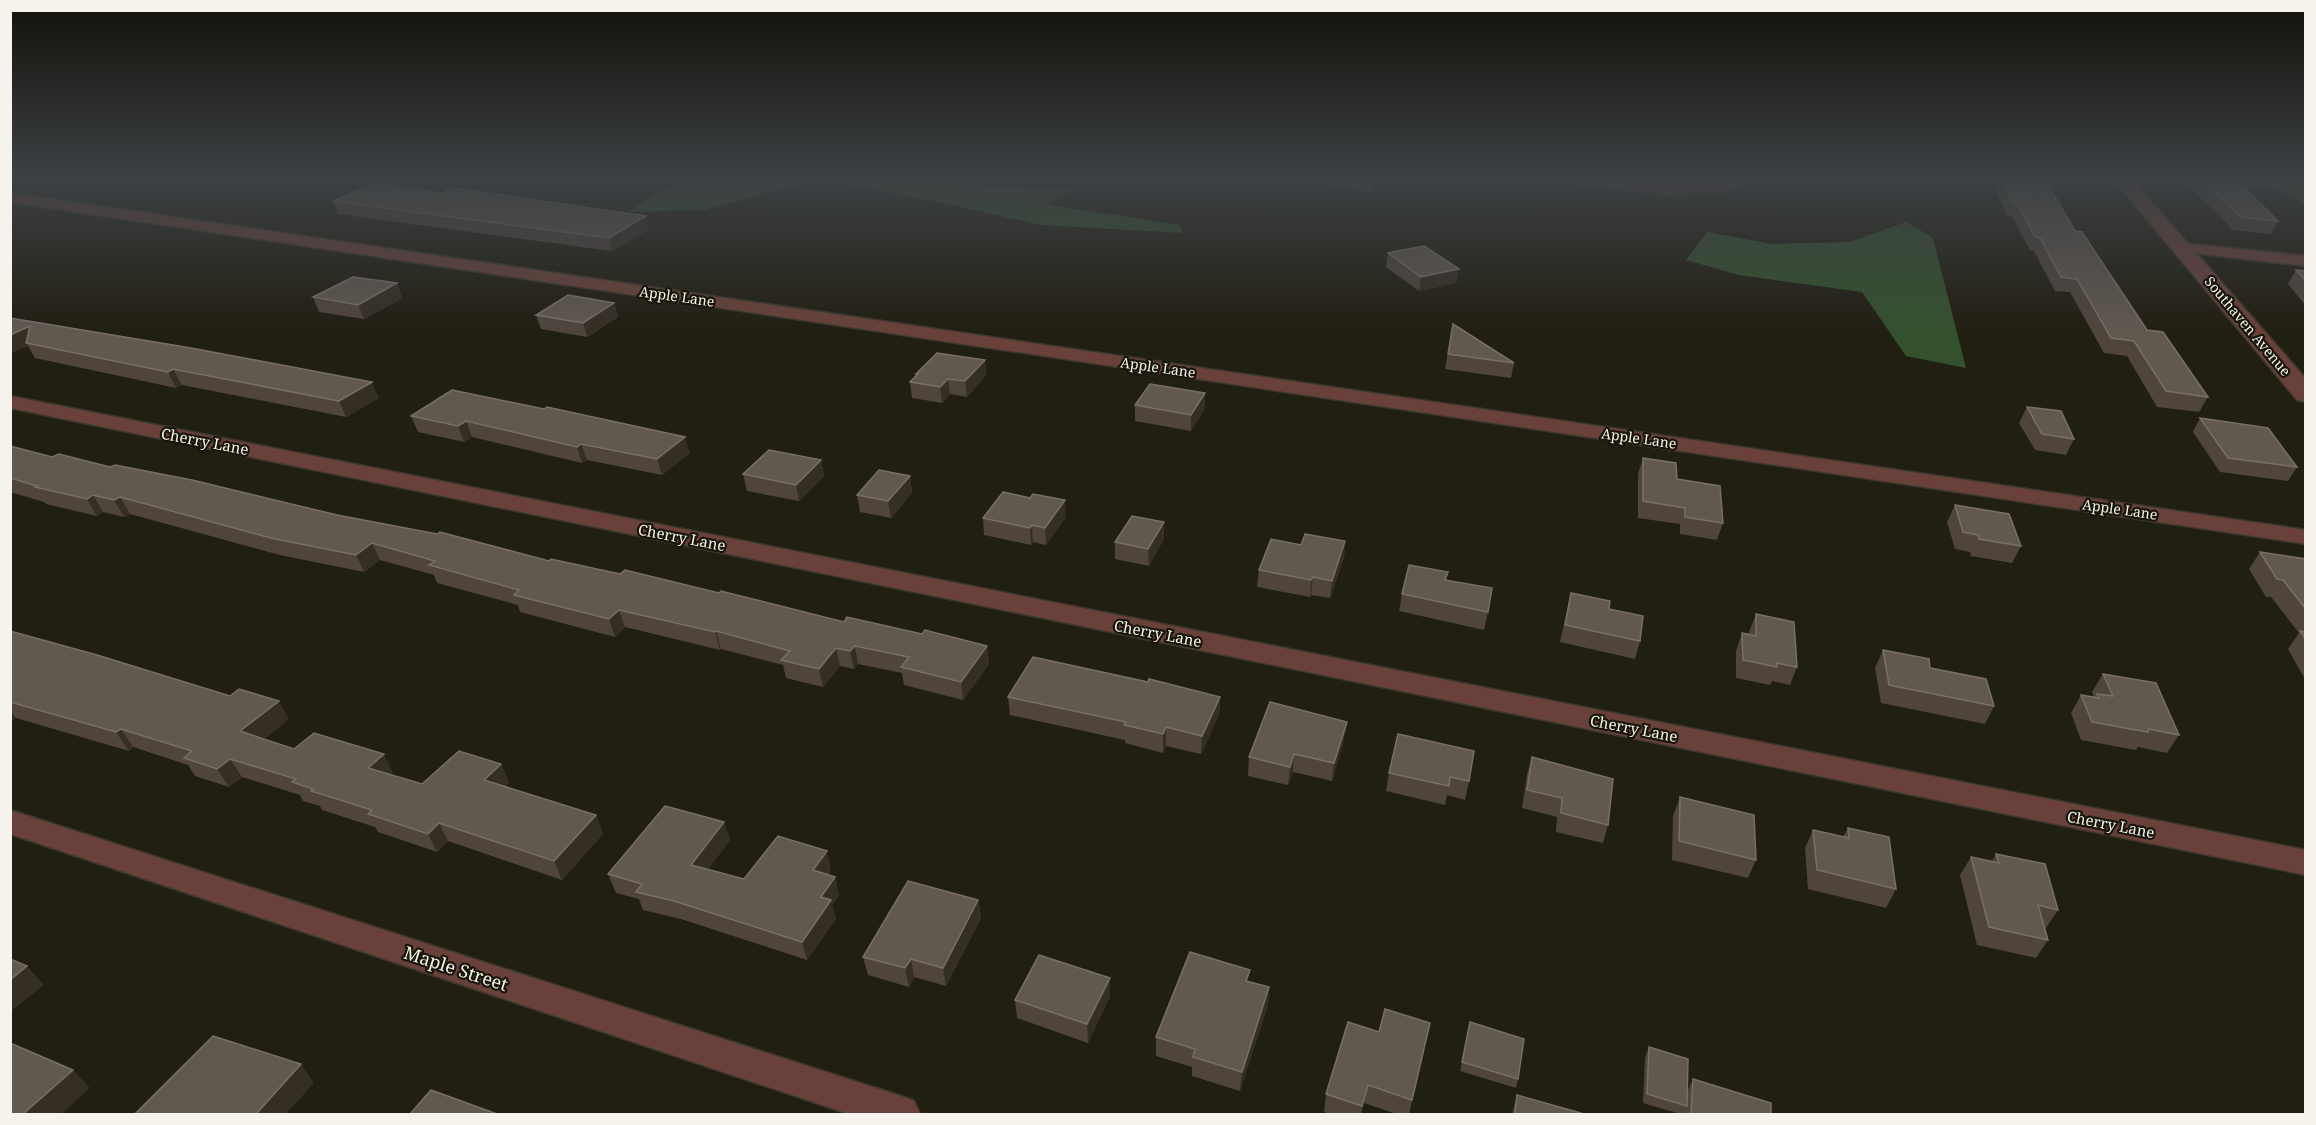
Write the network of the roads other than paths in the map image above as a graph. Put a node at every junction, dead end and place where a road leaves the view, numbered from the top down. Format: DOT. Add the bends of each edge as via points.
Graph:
graph roads {
  1 [pos="223,228"];
  2 [pos="2165,228"];
  3 [pos="2182,248"];
  4 [pos="2306,261"];
  5 [pos="2306,395"];
  6 [pos="10,402"];
  7 [pos="2306,537"];
  8 [pos="10,822"];
  9 [pos="2306,863"];
  10 [pos="901,1114"];
  1 -- 7 [label="street, Apple Lane"];
  2 -- 3 [label="street, Southaven Avenue"];
  3 -- 4 [label="street"];
  3 -- 5 [label="street, Southaven Avenue"];
  6 -- 9 [label="street, Cherry Lane"];
  8 -- 10 [label="street, Maple Street"];
}
